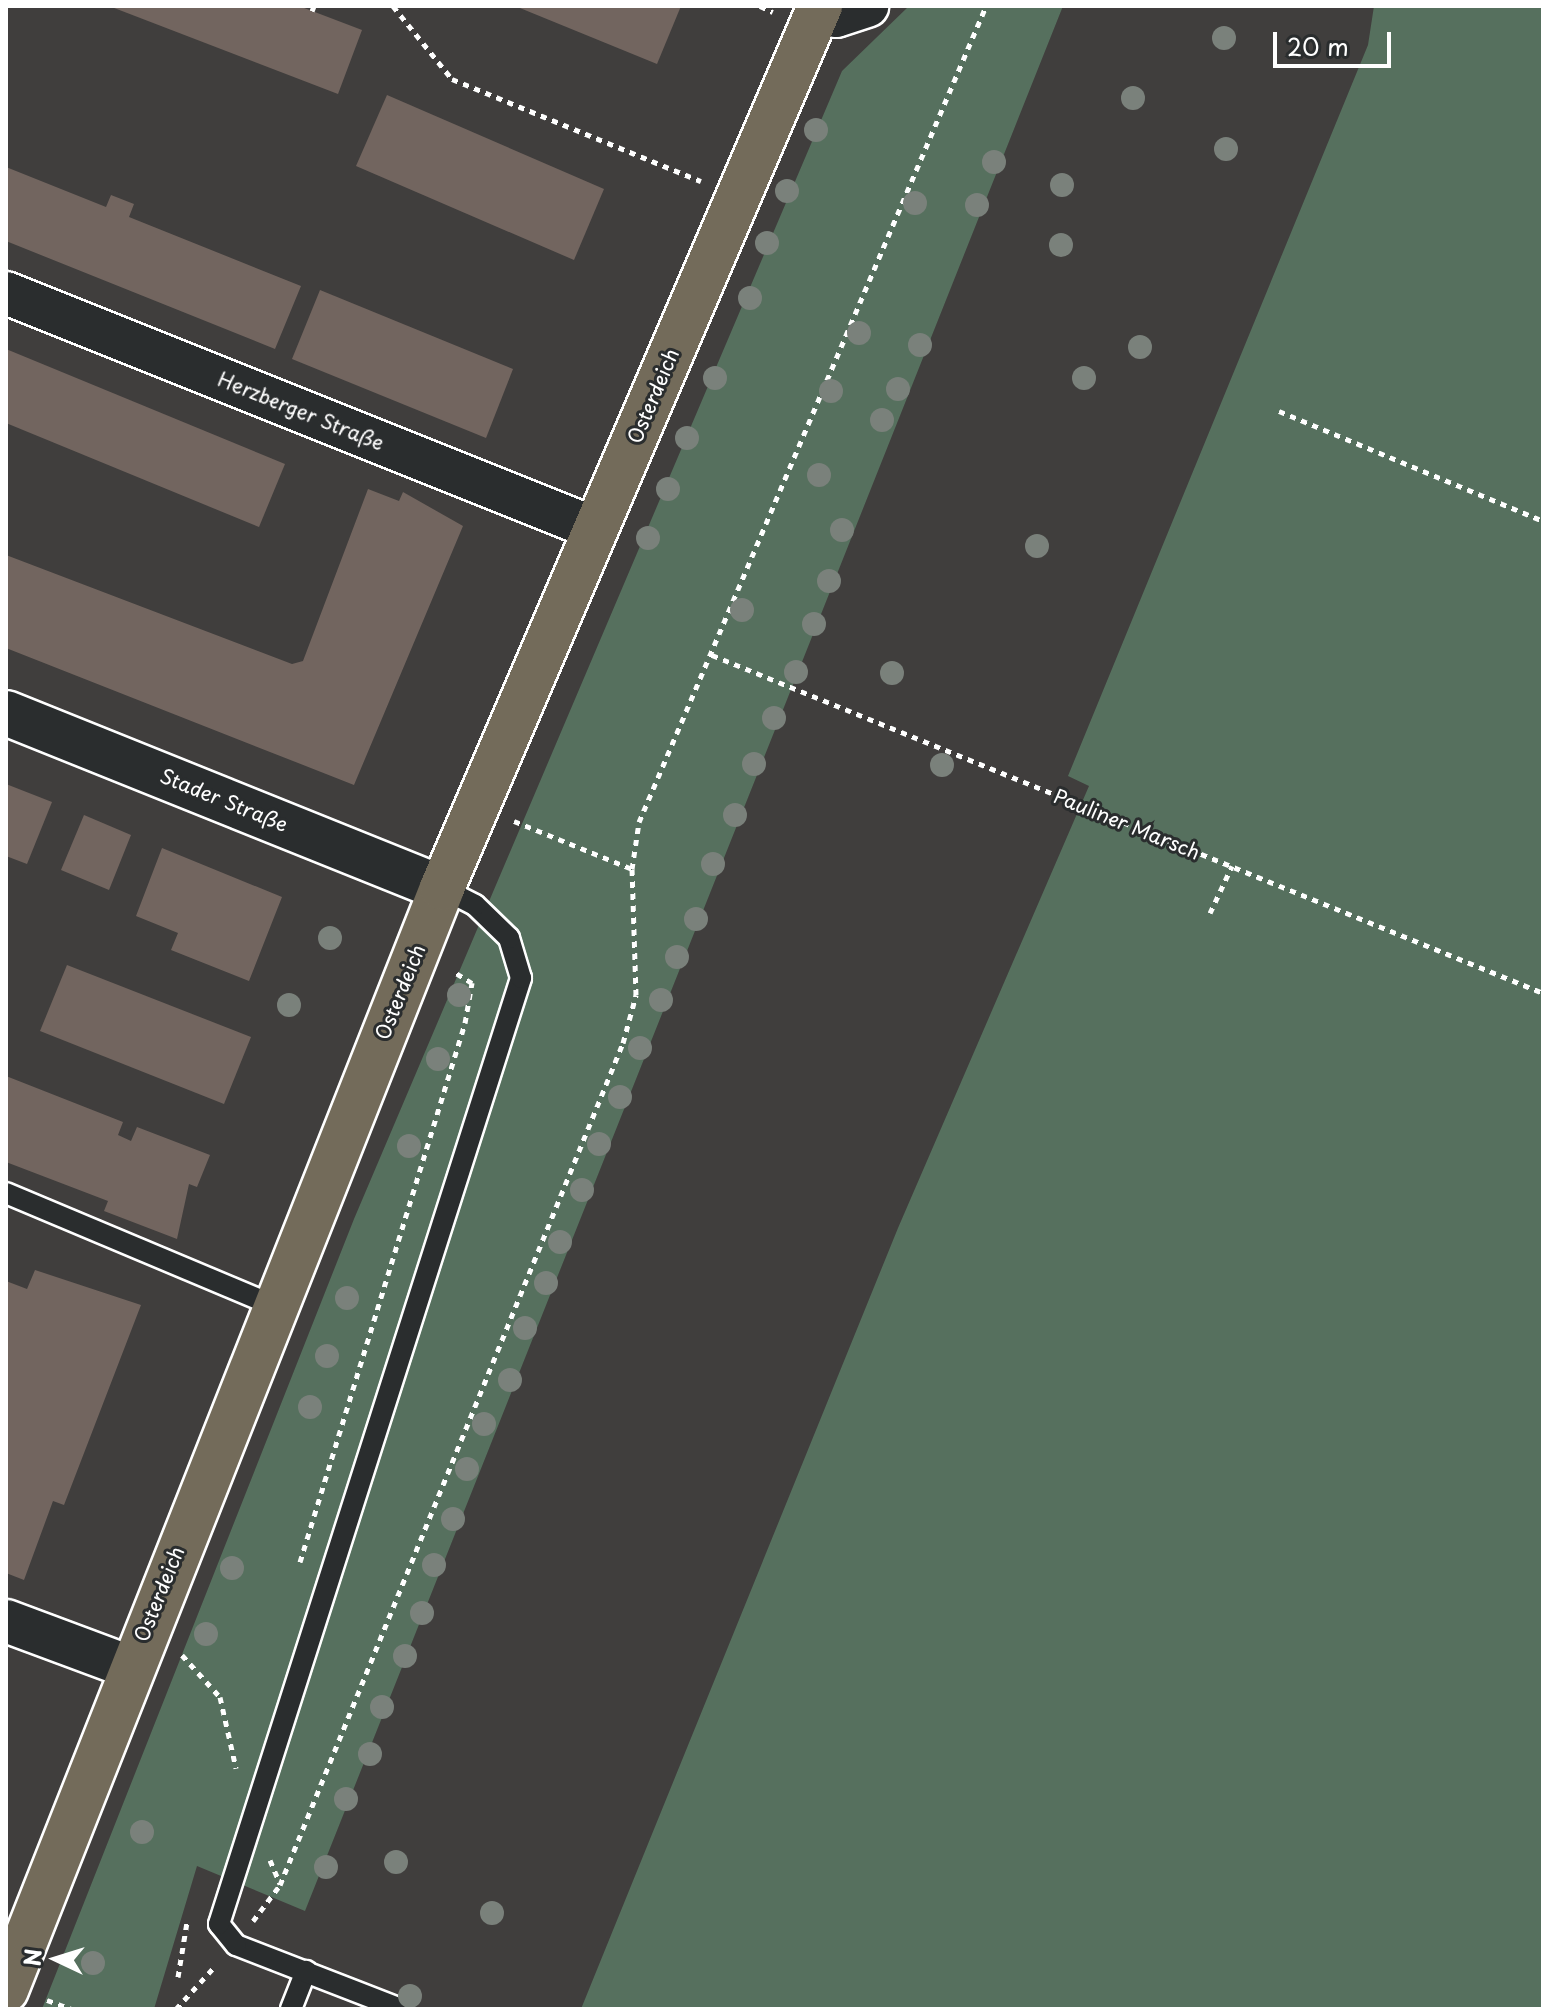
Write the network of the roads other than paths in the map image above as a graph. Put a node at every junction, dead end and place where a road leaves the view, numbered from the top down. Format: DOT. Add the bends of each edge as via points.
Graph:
graph roads {
  1 [pos="867,6"];
  2 [pos="819,8"];
  3 [pos="6,293"];
  4 [pos="596,529"];
  5 [pos="6,713"];
  6 [pos="442,888"];
  7 [pos="6,1193"];
  8 [pos="273,1305"];
  9 [pos="6,1621"];
  10 [pos="130,1667"];
  11 [pos="306,1971"];
  12 [pos="23,1994"];
  13 [pos="291,2009"];
  14 [pos="401,2009"];
  1 -- 2 [label="street" via="836,16"];
  2 -- 4 [label="main road, Osterdeich"];
  3 -- 4 [label="street, Herzberger Straße"];
  4 -- 6 [label="main road, Osterdeich"];
  5 -- 6 [label="street, Stader Straße"];
  6 -- 8 [label="main road, Osterdeich"];
  6 -- 11 [label="lane" via="475,905 509,938 521,978 219,1924 236,1945"];
  7 -- 8 [label="lane"];
  8 -- 10 [label="main road, Osterdeich"];
  9 -- 10 [label="street"];
  10 -- 12 [label="main road, Osterdeich"];
  11 -- 13 [label="lane"];
  11 -- 14 [label="lane"];
}
